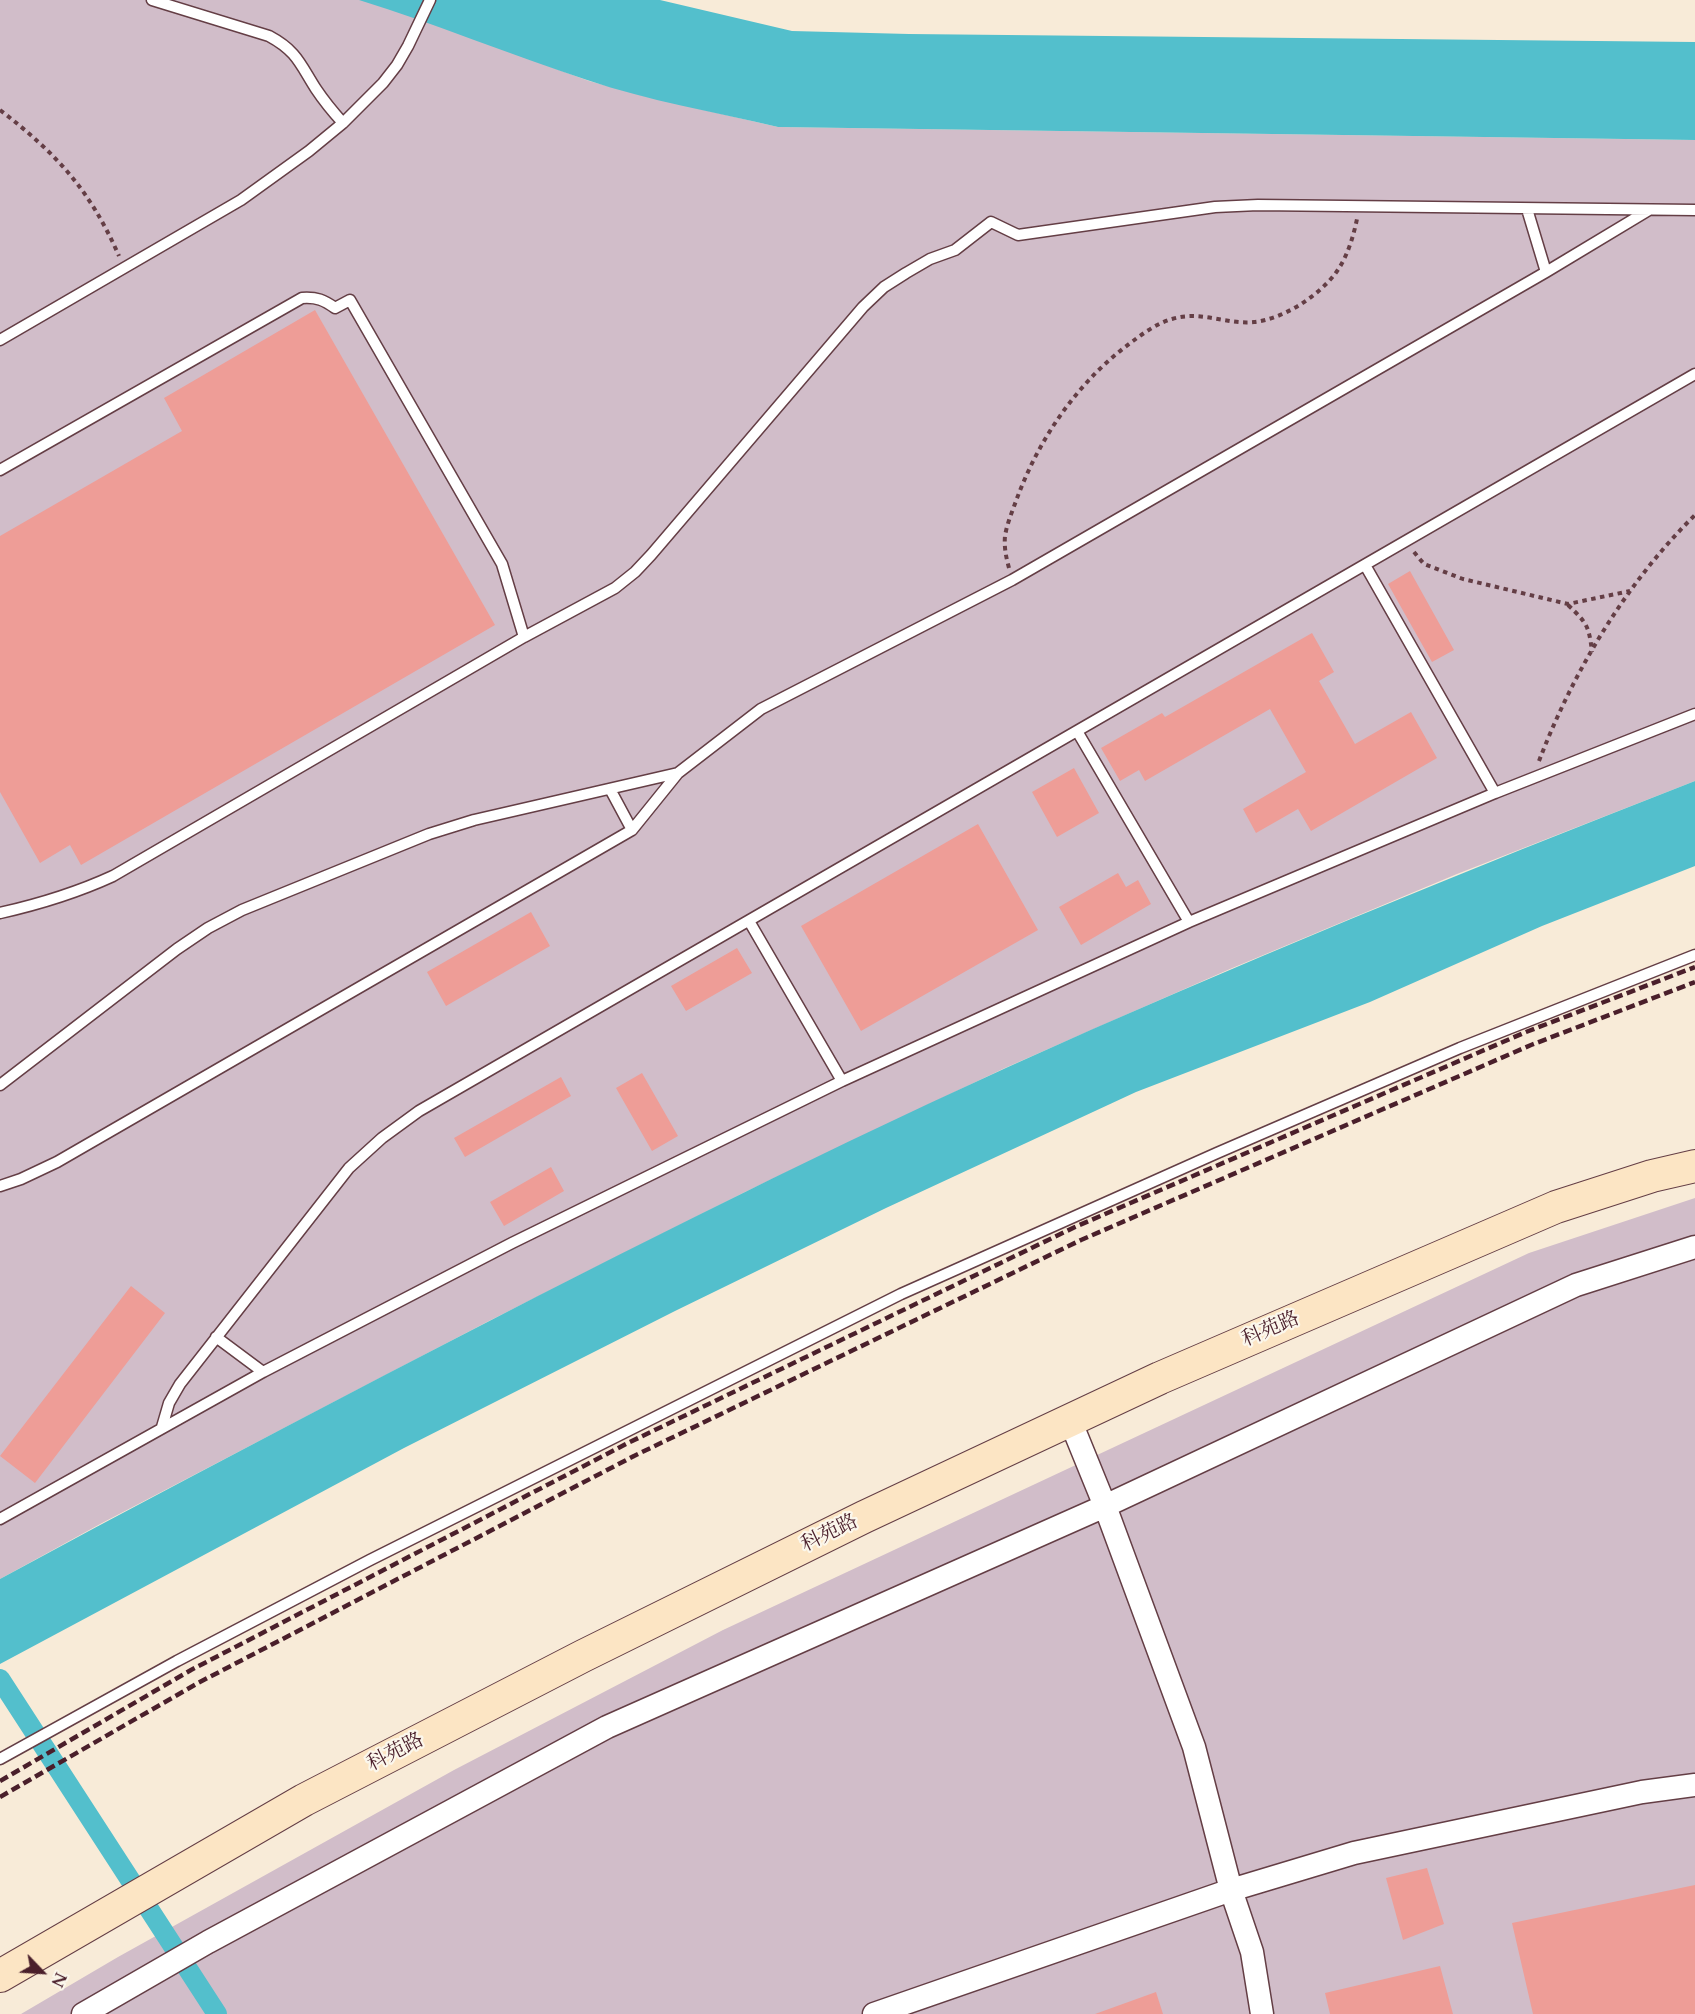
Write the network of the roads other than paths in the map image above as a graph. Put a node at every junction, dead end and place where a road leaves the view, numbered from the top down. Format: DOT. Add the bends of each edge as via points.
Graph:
graph roads {
  1 [pos="152,0"];
  2 [pos="430,0"];
  3 [pos="343,123"];
  4 [pos="1527,209"];
  5 [pos="1649,209"];
  6 [pos="1695,210"];
  7 [pos="1546,272"];
  8 [pos="0,340"];
  9 [pos="1695,374"];
  10 [pos="0,470"];
  11 [pos="1365,565"];
  12 [pos="524,637"];
  13 [pos="1695,714"];
  14 [pos="1077,731"];
  15 [pos="678,773"];
  16 [pos="610,789"];
  17 [pos="1495,793"];
  18 [pos="632,830"];
  19 [pos="0,913"];
  20 [pos="749,921"];
  21 [pos="1189,922"];
  22 [pos="1695,955"];
  23 [pos="842,1081"];
  24 [pos="0,1085"];
  25 [pos="1695,1147"];
  26 [pos="1695,1166"];
  27 [pos="0,1186"];
  28 [pos="1695,1247"];
  29 [pos="216,1338"];
  30 [pos="263,1372"];
  31 [pos="1066,1412"];
  32 [pos="162,1427"];
  33 [pos="1105,1506"];
  34 [pos="0,1519"];
  35 [pos="0,1759"];
  36 [pos="1695,1785"];
  37 [pos="1231,1890"];
  38 [pos="127,1892"];
  39 [pos="0,1955"];
  40 [pos="0,1976"];
  41 [pos="83,2014"];
  42 [pos="874,2014"];
  43 [pos="1262,2014"];
  1 -- 3 [label="lane" via="285,44"];
  2 -- 3 [label="lane" via="397,65"];
  3 -- 8 [label="lane" via="241,200"];
  4 -- 5 [label="lane"];
  4 -- 7 [label="lane"];
  4 -- 12 [label="lane" via="1215,207 1018,235 991,222 955,250 930,259 884,287 863,307 634,572 615,588"];
  5 -- 6 [label="lane"];
  5 -- 7 [label="lane"];
  7 -- 15 [label="lane" via="1012,580 761,709"];
  9 -- 11 [label="lane"];
  10 -- 12 [label="lane" via="302,298 325,300 335,309 350,300 502,564"];
  11 -- 14 [label="lane"];
  11 -- 17 [label="lane"];
  12 -- 19 [label="lane" via="113,876 49,902"];
  13 -- 17 [label="lane"];
  14 -- 20 [label="lane"];
  14 -- 21 [label="lane"];
  15 -- 16 [label="lane"];
  15 -- 18 [label="lane"];
  16 -- 18 [label="lane"];
  16 -- 24 [label="lane" via="429,834 242,910 177,949"];
  17 -- 21 [label="lane"];
  18 -- 27 [label="lane" via="57,1162"];
  20 -- 23 [label="lane"];
  20 -- 29 [label="lane" via="419,1111 382,1138 349,1168"];
  21 -- 23 [label="lane"];
  22 -- 35 [label="lane" via="1460,1048 901,1294 370,1560"];
  23 -- 30 [label="lane" via="512,1243"];
  25 -- 31 [label="street, 科苑路" via="1550,1190 1153,1361"];
  26 -- 31 [label="street, 科苑路" via="1556,1207 1171,1374"];
  28 -- 33 [label="street" via="1576,1285"];
  29 -- 30 [label="lane"];
  29 -- 32 [label="lane" via="180,1384"];
  30 -- 32 [label="lane"];
  31 -- 33 [label="street"];
  31 -- 38 [label="street, 科苑路"];
  32 -- 34 [label="lane"];
  33 -- 37 [label="street" via="1194,1747"];
  33 -- 41 [label="street" via="607,1727 208,1941"];
  36 -- 37 [label="street" via="1642,1792 1354,1853"];
  37 -- 42 [label="street"];
  37 -- 43 [label="street" via="1252,1952"];
  38 -- 39 [label="street, 科苑路"];
  38 -- 40 [label="street, 科苑路"];
}
